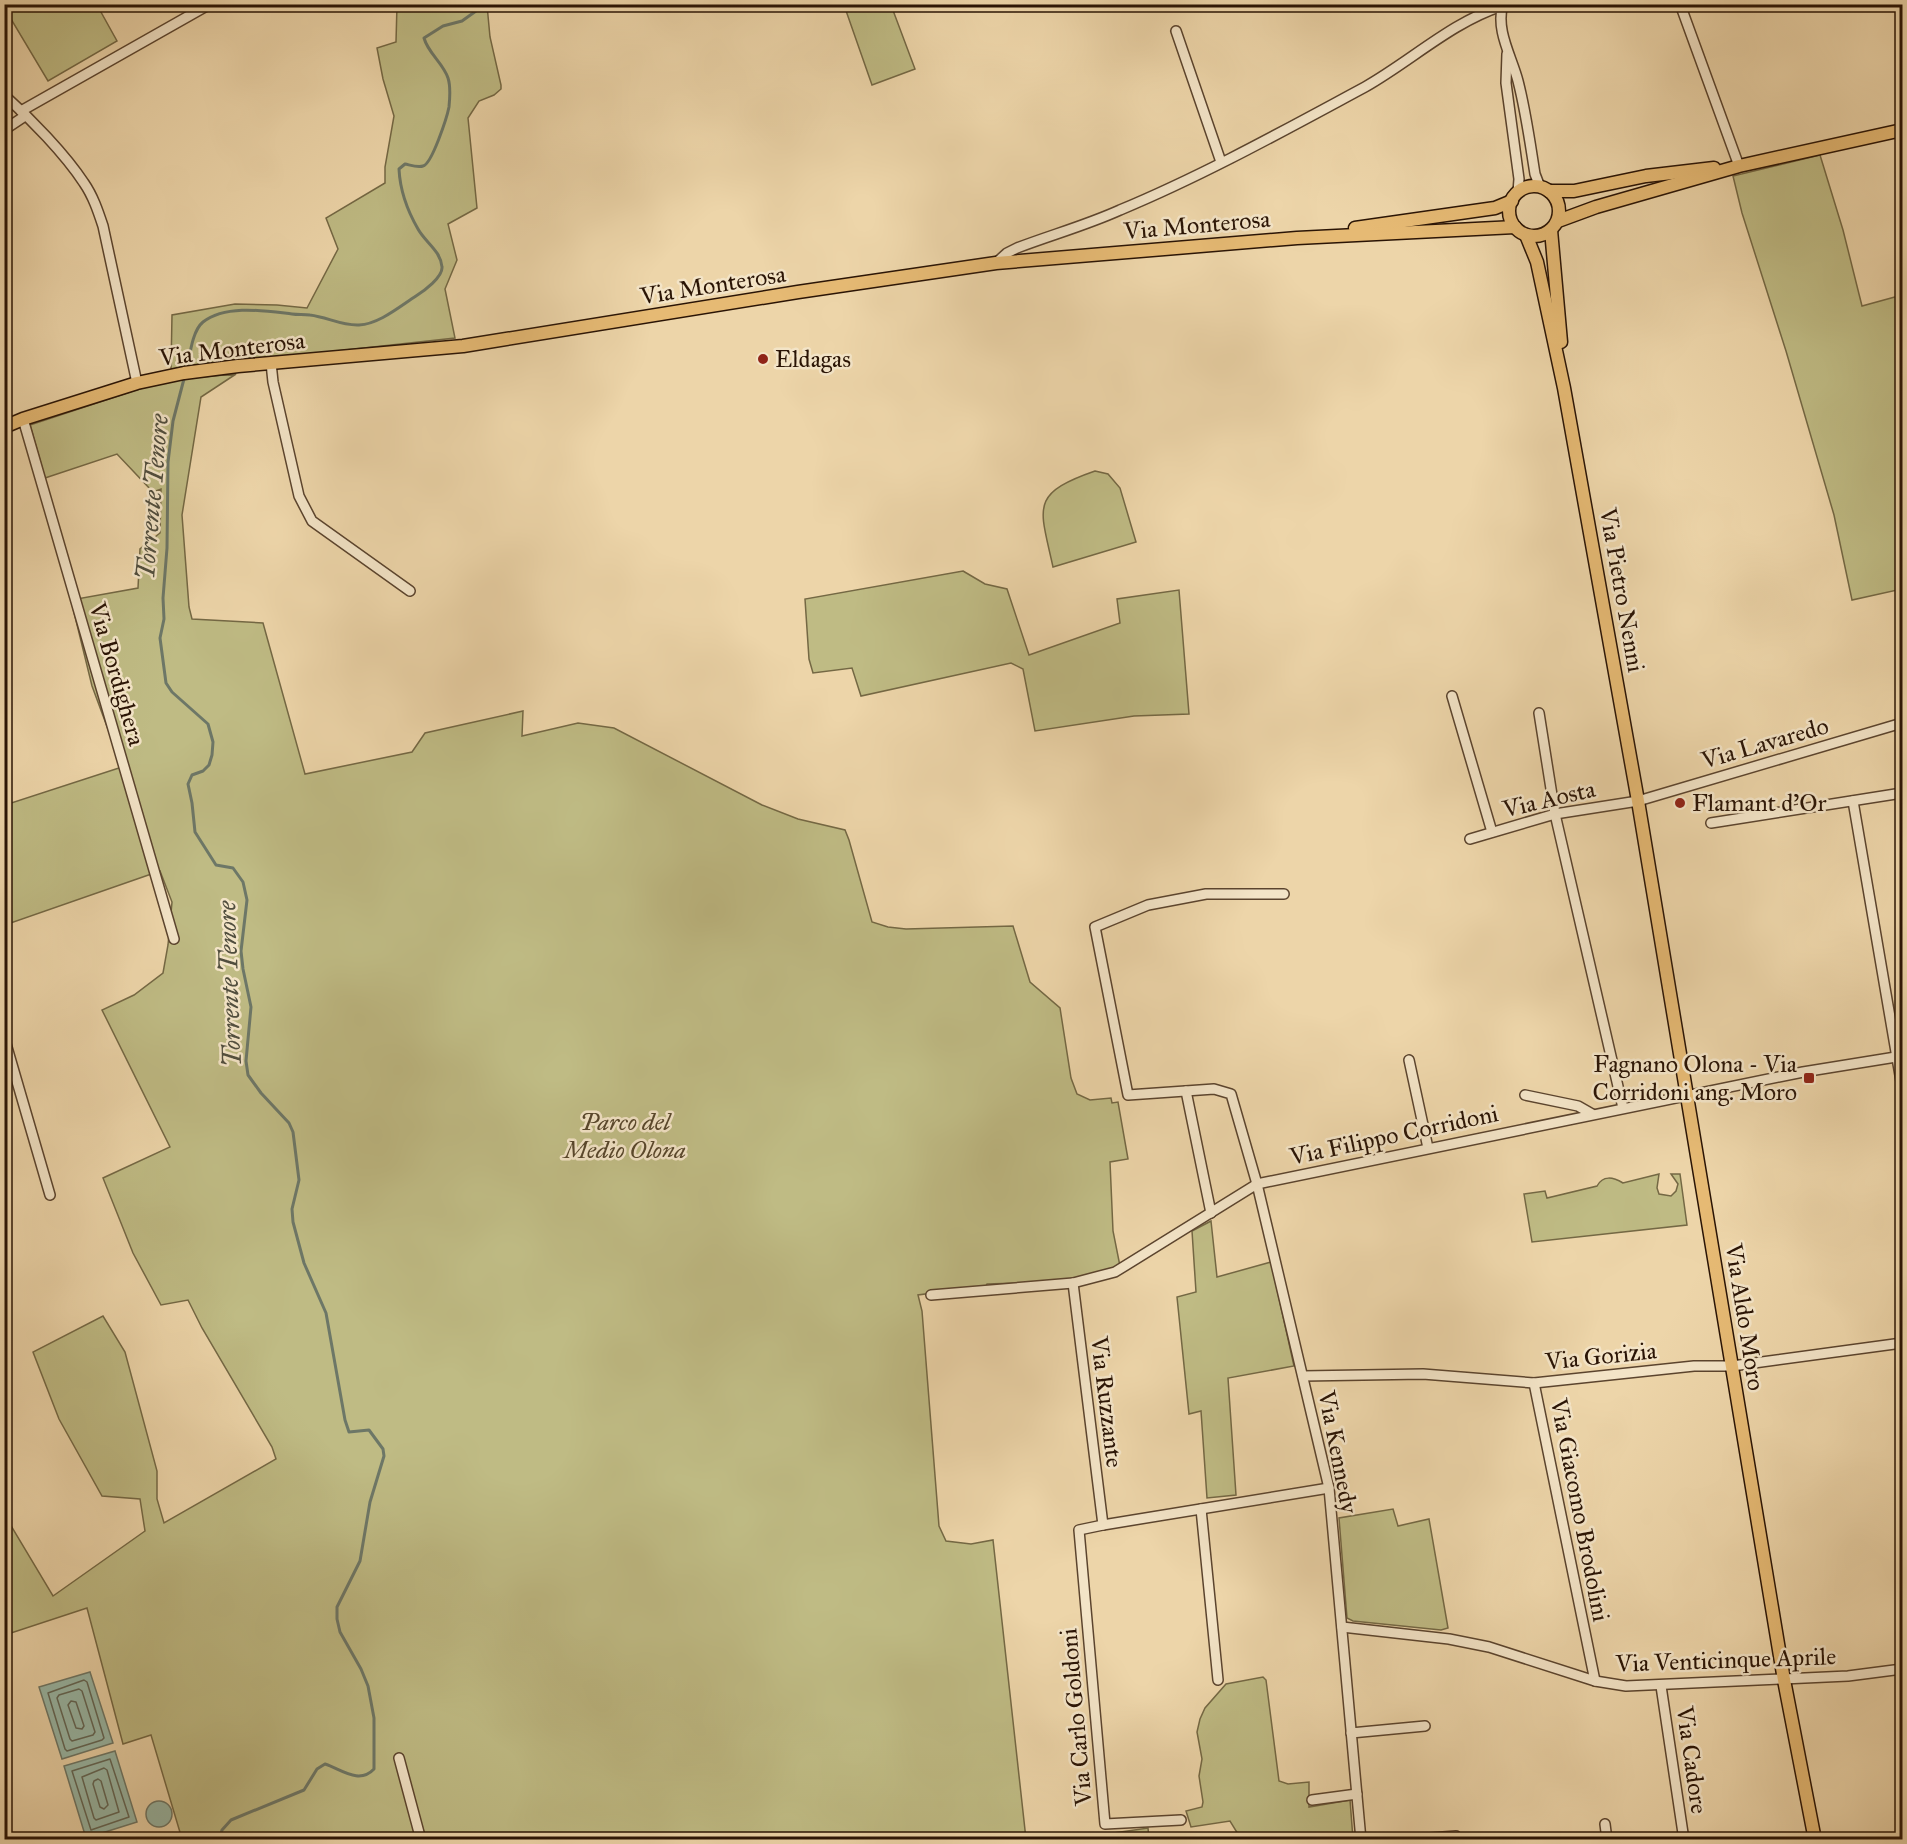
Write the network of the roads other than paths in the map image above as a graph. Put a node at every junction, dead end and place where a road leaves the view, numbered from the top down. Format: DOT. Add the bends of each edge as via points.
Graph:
graph roads {
  1 [pos="210,4"];
  2 [pos="1680,4"];
  3 [pos="1503,5"];
  4 [pos="1176,31"];
  5 [pos="1507,48"];
  6 [pos="4,95"];
  7 [pos="23,113"];
  8 [pos="4,130"];
  9 [pos="1902,130"];
  10 [pos="1221,162"];
  11 [pos="1739,166"];
  12 [pos="1545,189"];
  13 [pos="1515,197"];
  14 [pos="1554,226"];
  15 [pos="1515,227"];
  16 [pos="1526,235"];
  17 [pos="1297,238"];
  18 [pos="996,263"];
  19 [pos="271,363"];
  20 [pos="137,383"];
  21 [pos="1564,388"];
  22 [pos="23,419"];
  23 [pos="4,427"];
  24 [pos="410,591"];
  25 [pos="1452,696"];
  26 [pos="1539,713"];
  27 [pos="1902,723"];
  28 [pos="1902,793"];
  29 [pos="1638,801"];
  30 [pos="1853,801"];
  31 [pos="1555,814"];
  32 [pos="1711,823"];
  33 [pos="1492,832"];
  34 [pos="1470,839"];
  35 [pos="1284,894"];
  36 [pos="174,939"];
  37 [pos="4,1037"];
  38 [pos="1900,1056"];
  39 [pos="1408,1060"];
  40 [pos="1902,1088"];
  41 [pos="1186,1091"];
  42 [pos="1526,1095"];
  43 [pos="1687,1096"];
  44 [pos="1623,1108"];
  45 [pos="1592,1114"];
  46 [pos="1428,1148"];
  47 [pos="1257,1184"];
  48 [pos="50,1195"];
  49 [pos="1210,1213"];
  50 [pos="1073,1284"];
  51 [pos="931,1295"];
  52 [pos="1902,1343"];
  53 [pos="1732,1366"];
  54 [pos="1303,1376"];
  55 [pos="1534,1383"];
  56 [pos="1329,1488"];
  57 [pos="1201,1509"];
  58 [pos="1102,1525"];
  59 [pos="1342,1627"];
  60 [pos="1902,1669"];
  61 [pos="1218,1680"];
  62 [pos="1784,1680"];
  63 [pos="1595,1681"];
  64 [pos="1661,1686"];
  65 [pos="1425,1726"];
  66 [pos="1351,1733"];
  67 [pos="399,1758"];
  68 [pos="1357,1794"];
  69 [pos="1312,1800"];
  70 [pos="1181,1820"];
  71 [pos="1605,1824"];
  72 [pos="1456,1836"];
  73 [pos="421,1839"];
  74 [pos="1361,1839"];
  75 [pos="1403,1839"];
  76 [pos="1607,1839"];
  77 [pos="1684,1839"];
  78 [pos="1815,1839"];
  1 -- 7 [label="street"];
  2 -- 11 [label="street"];
  3 -- 5 [label="street" via="1500,16"];
  3 -- 10 [label="street" via="1454,29 1394,71"];
  4 -- 10 [label="street"];
  5 -- 12 [label="street" via="1518,80 1536,174"];
  5 -- 13 [label="street" via="1506,83 1519,179"];
  6 -- 7 [label="street"];
  7 -- 8 [label="street"];
  7 -- 20 [label="street" via="83,182 95,203"];
  9 -- 11 [label="main road"];
  10 -- 18 [label="street" via="1119,211 1017,248"];
  11 -- 12 [label="main road" via="1646,176 1574,191"];
  11 -- 14 [label="main road" via="1596,207"];
  12 -- 13 [label="main road" via="1528,187"];
  12 -- 14 [label="main road" via="1556,198 1559,209"];
  13 -- 15 [label="main road" via="1509,209"];
  13 -- 17 [label="main road, Via Monterosa" via="1495,207"];
  14 -- 16 [label="main road" via="1544,235"];
  14 -- 21 [label="main road, Via Pietro Nenni"];
  15 -- 16 [label="main road"];
  15 -- 17 [label="main road, Via Monterosa"];
  16 -- 21 [label="main road, Via Pietro Nenni" via="1537,262"];
  17 -- 18 [label="main road, Via Monterosa"];
  18 -- 19 [label="main road, Via Monterosa" via="463,346"];
  19 -- 20 [label="main road, Via Monterosa"];
  19 -- 24 [label="street" via="299,496 312,521"];
  20 -- 22 [label="main road, Via Monterosa"];
  21 -- 29 [label="main road, Via Pietro Nenni"];
  22 -- 23 [label="main road, Via Monterosa"];
  22 -- 36 [label="street, Via Bordighera"];
  25 -- 33 [label="street"];
  26 -- 31 [label="street"];
  27 -- 29 [label="street, Via Lavaredo"];
  28 -- 30 [label="street"];
  29 -- 31 [label="street, Via Aosta"];
  29 -- 43 [label="main road, Via Aldo Moro"];
  30 -- 32 [label="street"];
  30 -- 38 [label="street"];
  31 -- 33 [label="street, Via Aosta"];
  31 -- 44 [label="street"];
  33 -- 34 [label="street, Via Aosta"];
  35 -- 41 [label="street" via="1206,894 1148,905 1095,927 1128,1095"];
  37 -- 48 [label="street"];
  38 -- 40 [label="street"];
  38 -- 43 [label="street, Via Filippo Corridoni"];
  39 -- 46 [label="street"];
  41 -- 47 [label="street, Via Kennedy" via="1214,1089 1231,1094"];
  41 -- 49 [label="street"];
  42 -- 45 [label="street, Via Filippo Corridoni" via="1578,1106"];
  43 -- 44 [label="street, Via Filippo Corridoni"];
  43 -- 53 [label="main road, Via Aldo Moro"];
  44 -- 45 [label="street, Via Filippo Corridoni"];
  45 -- 46 [label="street, Via Filippo Corridoni"];
  46 -- 47 [label="street, Via Filippo Corridoni"];
  47 -- 49 [label="street, Via Filippo Corridoni"];
  47 -- 54 [label="street, Via Kennedy"];
  49 -- 50 [label="street, Via Filippo Corridoni" via="1115,1272"];
  50 -- 51 [label="street, Via Filippo Corridoni"];
  50 -- 58 [label="street, Via Ruzzante"];
  52 -- 53 [label="street, Via Gorizia"];
  53 -- 55 [label="street, Via Gorizia" via="1694,1366"];
  53 -- 62 [label="main road, Via Aldo Moro"];
  54 -- 55 [label="street, Via Gorizia" via="1423,1374"];
  54 -- 56 [label="street, Via Kennedy"];
  55 -- 63 [label="street, Via Giacomo Brodolini"];
  56 -- 57 [label="street"];
  56 -- 59 [label="street, Via Kennedy"];
  57 -- 58 [label="street"];
  57 -- 61 [label="street"];
  58 -- 70 [label="street, Via Carlo Goldoni" via="1079,1530 1105,1824"];
  59 -- 63 [label="street, Via Venticinque Aprile" via="1489,1647"];
  59 -- 66 [label="street, Via Kennedy"];
  60 -- 62 [label="street, Via Venticinque Aprile"];
  62 -- 64 [label="street, Via Venticinque Aprile"];
  62 -- 78 [label="main road, Via Aldo Moro"];
  63 -- 64 [label="street, Via Venticinque Aprile"];
  64 -- 77 [label="street, Via Cadore"];
  65 -- 66 [label="street"];
  66 -- 68 [label="street, Via Kennedy"];
  67 -- 73 [label="street"];
  68 -- 69 [label="street"];
  68 -- 74 [label="street, Via Kennedy"];
  71 -- 76 [label="street"];
  72 -- 75 [label="street"];
}
